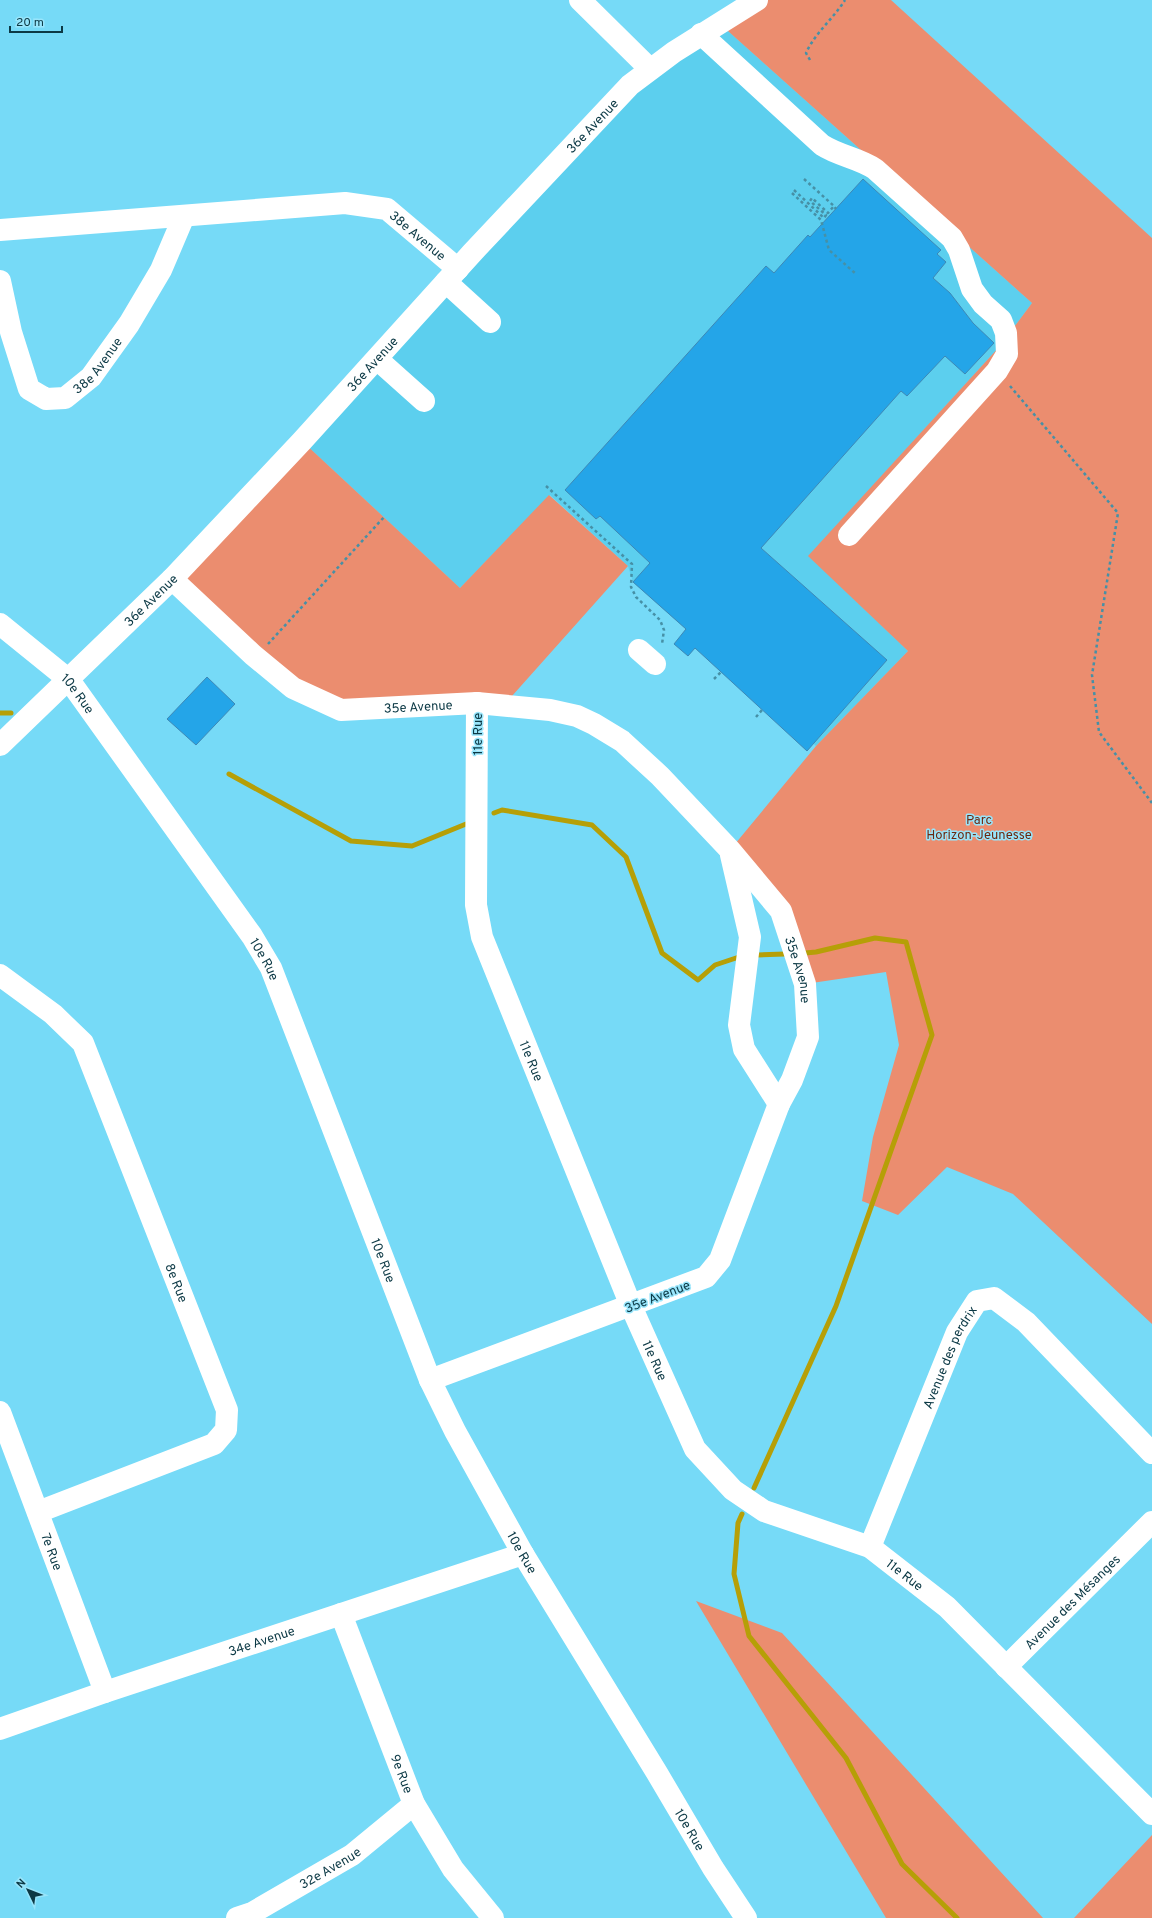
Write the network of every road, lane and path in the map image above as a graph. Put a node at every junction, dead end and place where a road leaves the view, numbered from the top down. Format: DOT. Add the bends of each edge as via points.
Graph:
graph roads {
  1 [pos="580,0"];
  2 [pos="757,0"];
  3 [pos="845,0"];
  4 [pos="701,34"];
  5 [pos="810,60"];
  6 [pos="650,69"];
  7 [pos="804,180"];
  8 [pos="184,216"];
  9 [pos="0,230"];
  10 [pos="856,274"];
  11 [pos="452,275"];
  12 [pos="0,281"];
  13 [pos="490,322"];
  14 [pos="377,359"];
  15 [pos="997,370"];
  16 [pos="424,401"];
  17 [pos="546,486"];
  18 [pos="385,516"];
  19 [pos="848,535"];
  20 [pos="172,579"];
  21 [pos="0,624"];
  22 [pos="265,646"];
  23 [pos="652,653"];
  24 [pos="721,672"];
  25 [pos="714,679"];
  26 [pos="69,680"];
  27 [pos="477,702"];
  28 [pos="762,710"];
  29 [pos="756,717"];
  30 [pos="0,745"];
  31 [pos="1152,803"];
  32 [pos="730,850"];
  33 [pos="0,975"];
  34 [pos="779,1104"];
  35 [pos="631,1306"];
  36 [pos="430,1380"];
  37 [pos="0,1412"];
  38 [pos="1152,1453"];
  39 [pos="38,1512"];
  40 [pos="1147,1532"];
  41 [pos="870,1546"];
  42 [pos="523,1554"];
  43 [pos="341,1614"];
  44 [pos="1006,1667"];
  45 [pos="105,1692"];
  46 [pos="0,1729"];
  47 [pos="414,1804"];
  48 [pos="1152,1814"];
  49 [pos="237,1918"];
  50 [pos="493,1918"];
  51 [pos="746,1918"];
  1 -- 6 [label="street"];
  2 -- 4 [label="street, 36e Avenue"];
  3 -- 5 [label="path" via="811,43 806,54"];
  4 -- 6 [label="street, 36e Avenue"];
  4 -- 15 [label="street" via="822,145 831,151 864,161 952,238 959,250 972,290 1001,320 1006,333 1007,354"];
  6 -- 11 [label="street, 36e Avenue" via="630,85"];
  7 -- 10 [label="path" via="835,208 828,213 812,198 810,201 826,215 824,218 793,192 821,220 829,250"];
  8 -- 9 [label="street, 38e Avenue"];
  8 -- 11 [label="street, 38e Avenue" via="345,203 387,209"];
  8 -- 12 [label="street, 38e Avenue" via="161,270 129,324 91,378 65,398 46,399 29,389 11,332"];
  11 -- 13 [label="street, 38e Avenue"];
  11 -- 14 [label="street, 36e Avenue"];
  14 -- 16 [label="street"];
  14 -- 20 [label="street, 36e Avenue"];
  15 -- 19 [label="street"];
  15 -- 31 [label="path" via="1118,513 1092,675 1099,732"];
  17 -- 23 [label="path" via="632,564 631,587 636,597 660,620 664,630"];
  18 -- 22 [label="path"];
  20 -- 26 [label="street, 36e Avenue"];
  20 -- 27 [label="street, 35e Avenue" via="253,655 293,688 341,710"];
  21 -- 26 [label="street, 10e Rue"];
  24 -- 25 [label="path"];
  26 -- 30 [label="street, 36e Avenue"];
  26 -- 36 [label="street, 10e Rue" via="252,936 270,968"];
  27 -- 32 [label="street, 35e Avenue" via="550,710 577,716 594,724 622,741 660,776"];
  27 -- 35 [label="street, 11e Rue" via="476,905 482,937"];
  28 -- 29 [label="path"];
  32 -- 34 [label="street" via="750,937 739,1025 744,1049"];
  32 -- 34 [label="street, 35e Avenue" via="781,911 806,984 808,1038 792,1080"];
  33 -- 39 [label="street, 8e Rue" via="53,1014 83,1043 227,1410 226,1430 214,1444"];
  34 -- 35 [label="street, 35e Avenue" via="720,1260 706,1277"];
  35 -- 36 [label="street, 35e Avenue"];
  35 -- 41 [label="street, 11e Rue" via="695,1449 733,1490 764,1511"];
  36 -- 42 [label="street, 10e Rue"];
  37 -- 39 [label="street, 7e Rue"];
  38 -- 41 [label="street, Avenue des perdrix" via="1026,1322 994,1298 977,1301 958,1332"];
  39 -- 45 [label="street, 7e Rue"];
  40 -- 44 [label="street, Avenue des Mésanges"];
  41 -- 44 [label="street, 11e Rue" via="946,1607"];
  42 -- 43 [label="street, 34e Avenue"];
  42 -- 51 [label="street, 10e Rue" via="713,1868"];
  43 -- 45 [label="street, 34e Avenue"];
  43 -- 47 [label="street, 9e Rue"];
  44 -- 48 [label="street, 11e Rue"];
  45 -- 46 [label="street, 34e Avenue"];
  47 -- 49 [label="street, 32e Avenue" via="352,1855 252,1913"];
  47 -- 50 [label="street, 9e Rue" via="453,1869"];
}
